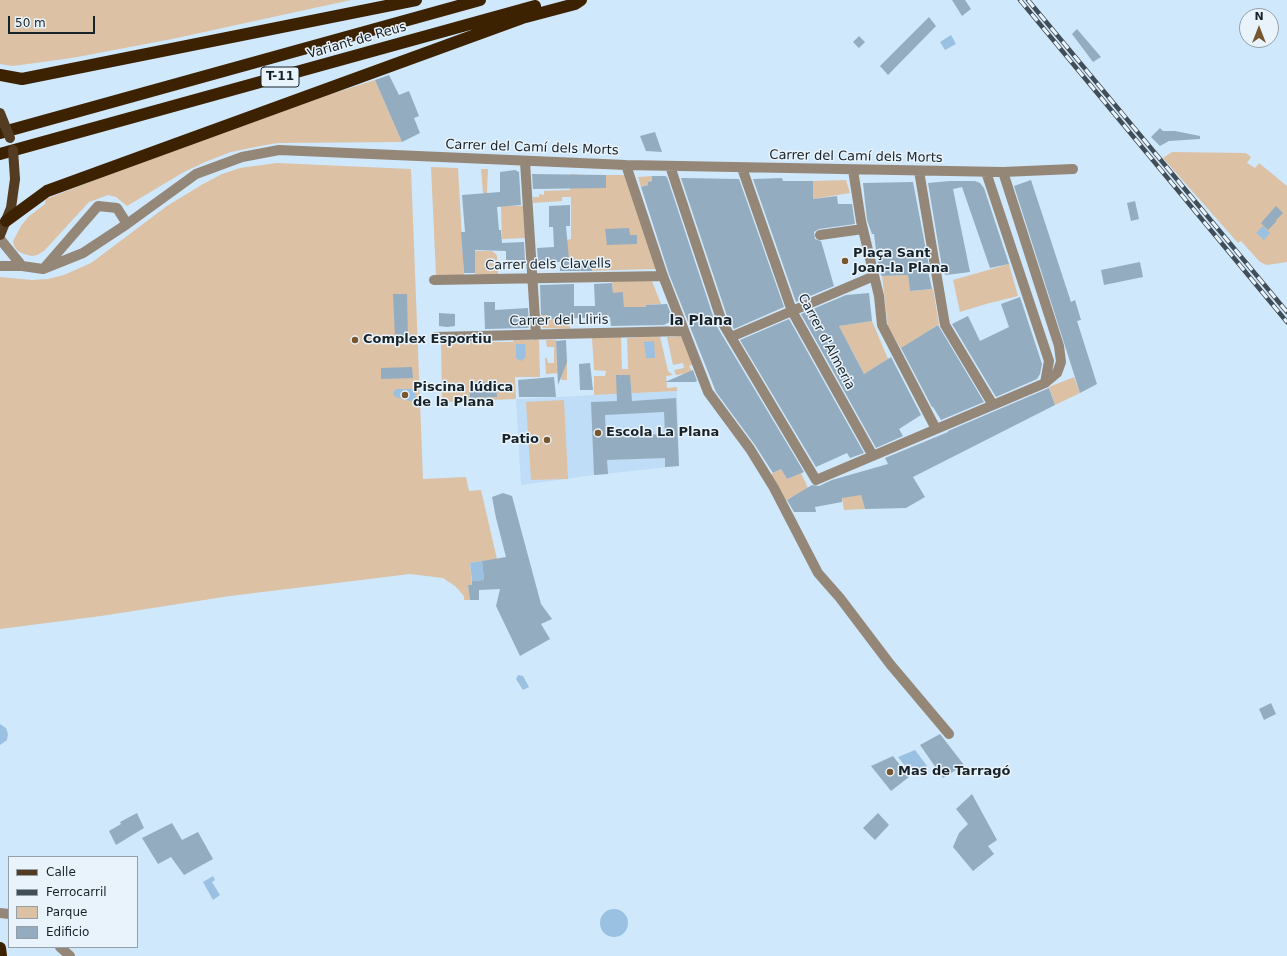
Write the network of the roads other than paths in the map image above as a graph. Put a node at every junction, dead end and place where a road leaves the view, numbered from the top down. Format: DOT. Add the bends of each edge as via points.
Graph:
graph roads {
  1 [pos="416,0"];
  2 [pos="480,0"];
  3 [pos="561,0"];
  4 [pos="581,0"];
  5 [pos="0,75"];
  6 [pos="0,113"];
  7 [pos="0,134"];
  8 [pos="0,154"];
  9 [pos="525,162"];
  10 [pos="626,165"];
  11 [pos="670,166"];
  12 [pos="742,168"];
  13 [pos="1073,169"];
  14 [pos="853,170"];
  15 [pos="919,170"];
  16 [pos="986,172"];
  17 [pos="1003,172"];
  18 [pos="6,222"];
  19 [pos="127,224"];
  20 [pos="863,229"];
  21 [pos="0,235"];
  22 [pos="820,235"];
  23 [pos="0,239"];
  24 [pos="0,266"];
  25 [pos="22,266"];
  26 [pos="43,269"];
  27 [pos="663,276"];
  28 [pos="874,276"];
  29 [pos="532,279"];
  30 [pos="434,280"];
  31 [pos="792,311"];
  32 [pos="684,331"];
  33 [pos="536,335"];
  34 [pos="435,337"];
  35 [pos="731,337"];
  36 [pos="1049,361"];
  37 [pos="1061,362"];
  38 [pos="1045,382"];
  39 [pos="993,405"];
  40 [pos="936,429"];
  41 [pos="873,456"];
  42 [pos="949,734"];
  43 [pos="0,948"];
  44 [pos="61,948"];
  45 [pos="1,956"];
  46 [pos="70,956"];
  1 -- 5 [label="highway" via="22,79"];
  2 -- 7 [label="highway, Variant de Reus / T-11"];
  3 -- 8 [label="highway, Variant de Reus / T-11"];
  4 -- 18 [label="highway" via="576,4 522,18 47,191"];
  6 -- 18 [label="main road, bridge" via="13,150 15,179"];
  9 -- 10 [label="street, Carrer del Camí dels Morts"];
  9 -- 19 [label="street, Carrer del Camí dels Morts" via="279,150 242,156 196,174"];
  9 -- 29 [label="street"];
  10 -- 11 [label="street, Carrer del Camí dels Morts"];
  10 -- 27 [label="street"];
  11 -- 12 [label="street, Carrer del Camí dels Morts"];
  11 -- 35 [label="street" via="722,322"];
  12 -- 14 [label="street, Carrer del Camí dels Morts"];
  12 -- 31 [label="street, Carrer d'Almeria"];
  13 -- 17 [label="street, Carrer del Camí dels Morts"];
  14 -- 15 [label="street, Carrer del Camí dels Morts"];
  14 -- 20 [label="street"];
  15 -- 16 [label="street, Carrer del Camí dels Morts"];
  15 -- 39 [label="street" via="945,324"];
  16 -- 17 [label="street, Carrer del Camí dels Morts"];
  16 -- 36 [label="street"];
  17 -- 37 [label="street" via="1059,346"];
  18 -- 21 [label="main road"];
  19 -- 26 [label="street, Carrer del Camí dels Morts" via="83,253"];
  19 -- 26 [label="street" via="117,208 98,206"];
  20 -- 22 [label="street"];
  20 -- 28 [label="street"];
  23 -- 25 [label="street"];
  24 -- 25 [label="street, Carrer del Camí dels Morts"];
  25 -- 26 [label="street, Carrer del Camí dels Morts"];
  27 -- 29 [label="street, Carrer dels Clavells"];
  27 -- 32 [label="street"];
  28 -- 31 [label="street"];
  28 -- 40 [label="street" via="882,324"];
  29 -- 30 [label="street, Carrer dels Clavells"];
  29 -- 33 [label="street"];
  31 -- 35 [label="street"];
  31 -- 41 [label="street, Carrer d'Almeria"];
  32 -- 33 [label="street, Carrer del Lliris"];
  32 -- 42 [label="street" via="708,392 750,449 774,488 818,573"];
  33 -- 34 [label="street, Carrer del Lliris"];
  35 -- 41 [label="street" via="816,480"];
  36 -- 37 [label="street"];
  36 -- 38 [label="street"];
  37 -- 38 [label="street" via="1057,373"];
  38 -- 39 [label="street"];
  39 -- 40 [label="street"];
  40 -- 41 [label="street"];
  43 -- 45 [label="highway"];
  44 -- 46 [label="street"];
}
